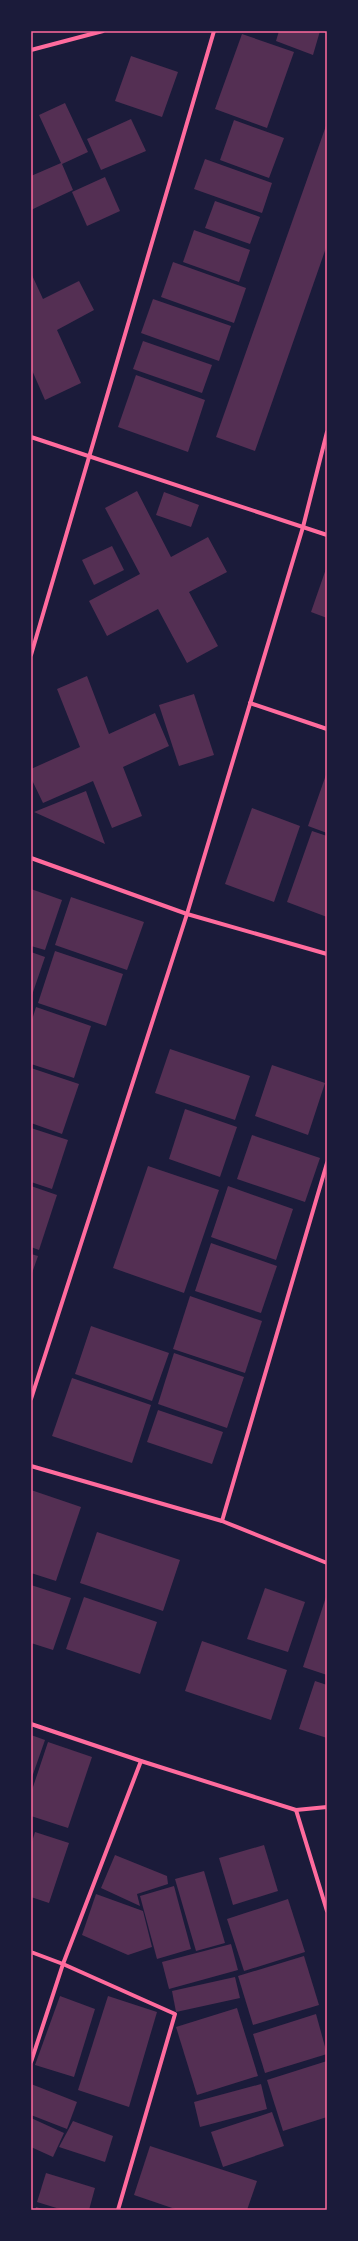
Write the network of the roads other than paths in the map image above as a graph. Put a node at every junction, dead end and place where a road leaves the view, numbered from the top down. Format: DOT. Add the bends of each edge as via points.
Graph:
graph roads {
  1 [pos="103,31"];
  2 [pos="214,31"];
  3 [pos="31,50"];
  4 [pos="327,432"];
  5 [pos="31,437"];
  6 [pos="89,456"];
  7 [pos="303,527"];
  8 [pos="327,535"];
  9 [pos="31,655"];
  10 [pos="250,703"];
  11 [pos="327,729"];
  12 [pos="31,858"];
  13 [pos="187,914"];
  14 [pos="327,954"];
  15 [pos="327,1163"];
  16 [pos="31,1399"];
  17 [pos="31,1466"];
  18 [pos="222,1522"];
  19 [pos="327,1564"];
  20 [pos="31,1724"];
  21 [pos="141,1761"];
  22 [pos="327,1807"];
  23 [pos="296,1810"];
  24 [pos="327,1911"];
  25 [pos="31,1952"];
  26 [pos="63,1964"];
  27 [pos="31,2062"];
  28 [pos="118,2210"];
  1 -- 3 [label="street"];
  2 -- 6 [label="street"];
  4 -- 7 [label="street"];
  5 -- 6 [label="street"];
  6 -- 7 [label="street"];
  6 -- 9 [label="street"];
  7 -- 8 [label="street"];
  7 -- 10 [label="street"];
  10 -- 11 [label="street"];
  10 -- 13 [label="street"];
  12 -- 13 [label="street"];
  13 -- 14 [label="street"];
  13 -- 16 [label="street"];
  15 -- 18 [label="street"];
  17 -- 18 [label="street"];
  18 -- 19 [label="street"];
  20 -- 21 [label="street"];
  21 -- 23 [label="street"];
  21 -- 26 [label="street"];
  22 -- 23 [label="street"];
  23 -- 24 [label="street"];
  25 -- 26 [label="street"];
  26 -- 27 [label="street"];
  26 -- 28 [label="street" via="175,2014"];
}
